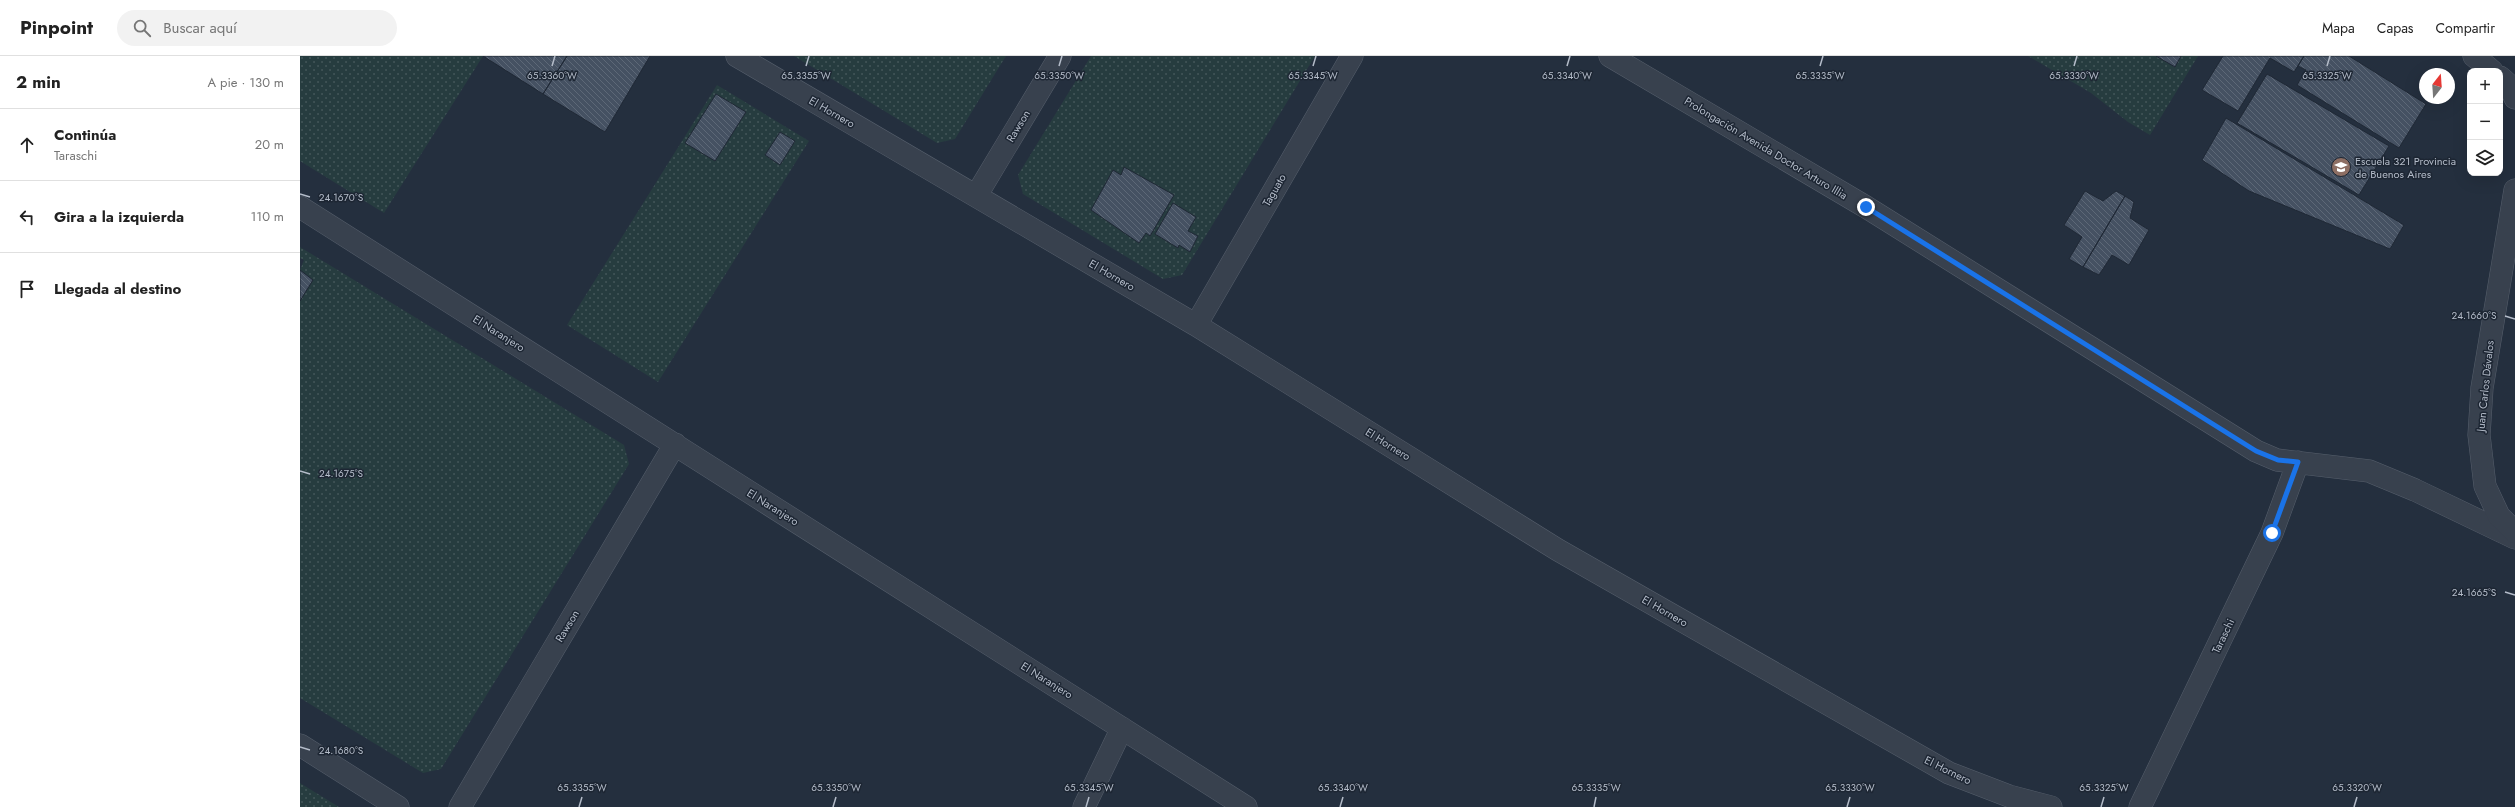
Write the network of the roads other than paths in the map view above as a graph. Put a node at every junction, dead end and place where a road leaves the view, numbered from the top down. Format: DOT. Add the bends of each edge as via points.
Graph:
graph roads {
  1 [pos="737,56"];
  2 [pos="1060,56"];
  3 [pos="1352,56"];
  4 [pos="1610,56"];
  5 [pos="2474,56"];
  6 [pos="2488,68"];
  7 [pos="2503,80"];
  8 [pos="2515,98"];
  9 [pos="2515,190"];
  10 [pos="976,196"];
  11 [pos="300,207"];
  12 [pos="2514,210"];
  13 [pos="1196,324"];
  14 [pos="675,444"];
  15 [pos="2298,462"];
  16 [pos="2515,532"];
  17 [pos="2515,538"];
  18 [pos="1122,728"];
  19 [pos="300,745"];
  20 [pos="398,807"];
  21 [pos="460,807"];
  22 [pos="1084,807"];
  23 [pos="1246,807"];
  24 [pos="2051,807"];
  25 [pos="2140,807"];
  1 -- 10 [label="street, El Hornero"];
  2 -- 10 [label="street, Rawson"];
  3 -- 13 [label="street, Taguato"];
  4 -- 15 [label="street, Prolongación Avenida Doctor Arturo Illia" via="1866,207 2256,451 2278,460"];
  5 -- 6 [label="street"];
  7 -- 8 [label="street" via="2509,85"];
  9 -- 12 [label="street, Juan Carlos Dávalos"];
  10 -- 13 [label="street, El Hornero"];
  11 -- 14 [label="street, El Naranjero"];
  12 -- 16 [label="street, Juan Carlos Dávalos" via="2496,296 2479,436 2485,486 2499,516"];
  13 -- 24 [label="street, El Hornero" via="1558,550 1949,773 2009,796"];
  14 -- 18 [label="street, El Naranjero"];
  14 -- 21 [label="street, Rawson"];
  15 -- 17 [label="street, Prolongación Avenida Doctor Arturo Illia" via="2369,471"];
  15 -- 25 [label="street, Taraschi" via="2272,533"];
  18 -- 22 [label="street"];
  18 -- 23 [label="street, El Naranjero"];
  19 -- 20 [label="street"];
}
